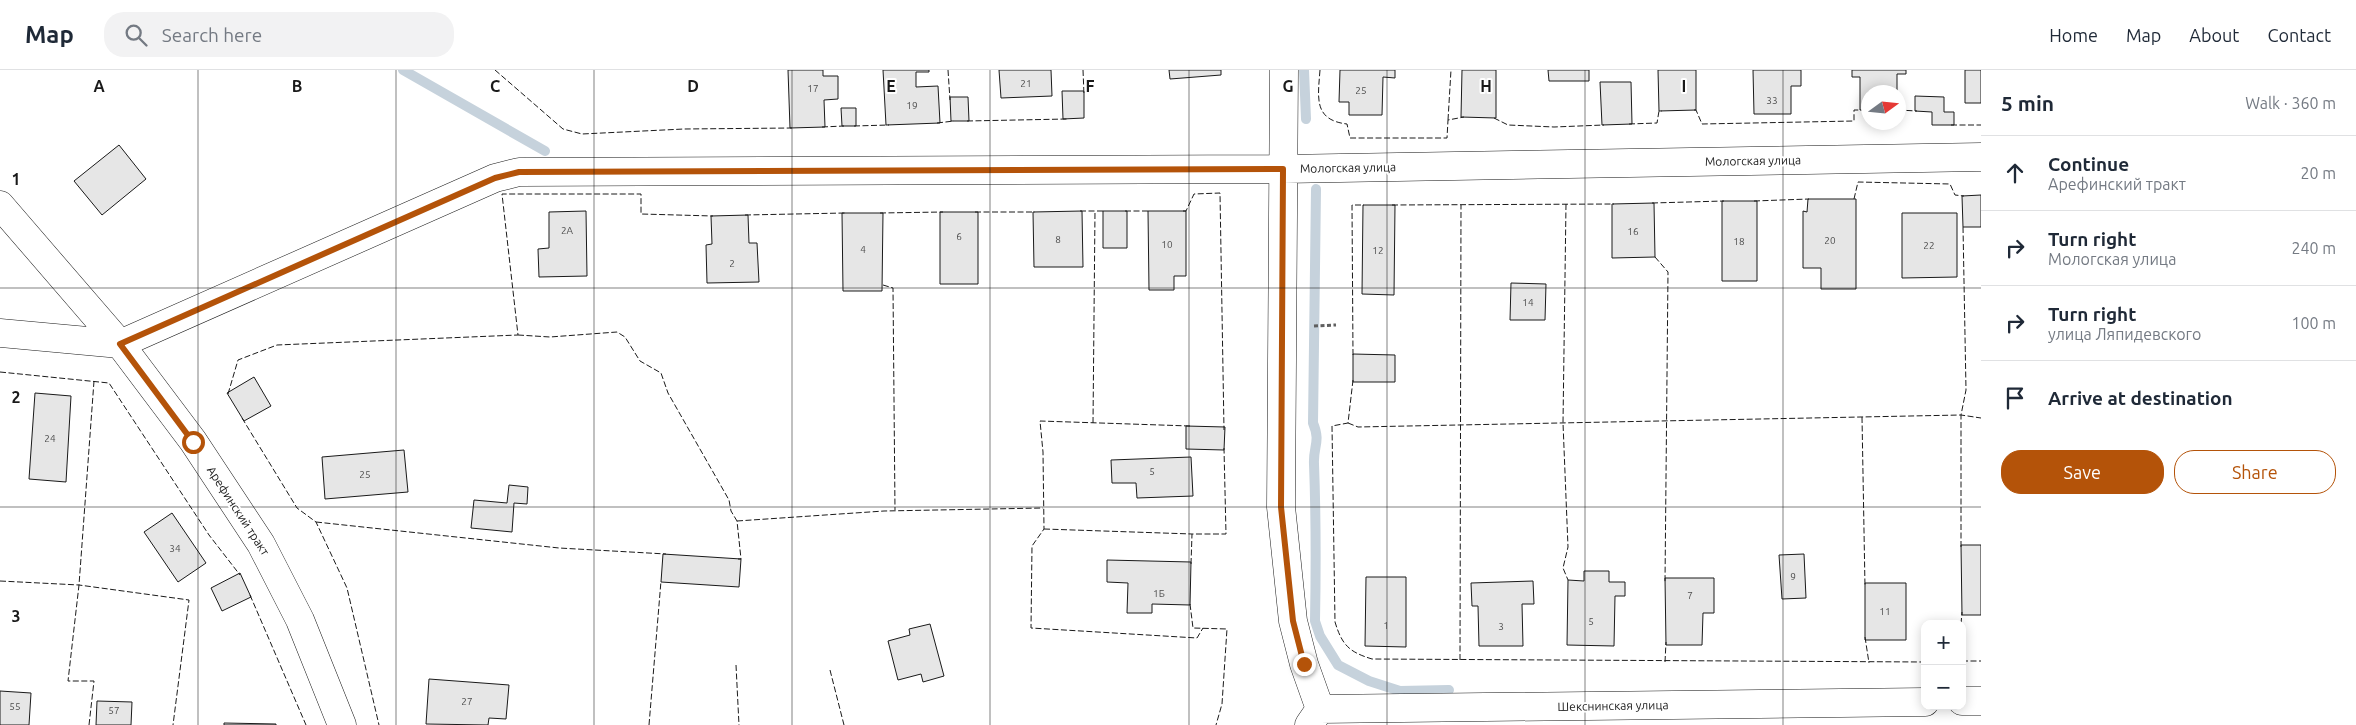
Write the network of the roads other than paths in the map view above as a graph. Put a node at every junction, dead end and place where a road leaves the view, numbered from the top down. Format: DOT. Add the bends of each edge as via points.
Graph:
graph roads {
  1 [pos="1284,70"];
  2 [pos="1981,157"];
  3 [pos="1283,169"];
  4 [pos="0,205"];
  5 [pos="0,333"];
  6 [pos="120,344"];
  7 [pos="1981,701"];
  8 [pos="1921,702"];
  9 [pos="1966,702"];
  10 [pos="1315,717"];
  11 [pos="342,725"];
  1 -- 3 [label="street"];
  2 -- 3 [label="street, Мологская улица"];
  3 -- 6 [label="street, Мологская улица" via="519,172 495,178"];
  3 -- 10 [label="street" via="1281,507 1293,621"];
  4 -- 6 [label="street, Арефинский тракт"];
  5 -- 6 [label="street"];
  6 -- 11 [label="street, Арефинский тракт" via="193,442 261,544 300,620"];
  7 -- 9 [label="street"];
  8 -- 10 [label="street, Шекснинская улица"];
}
